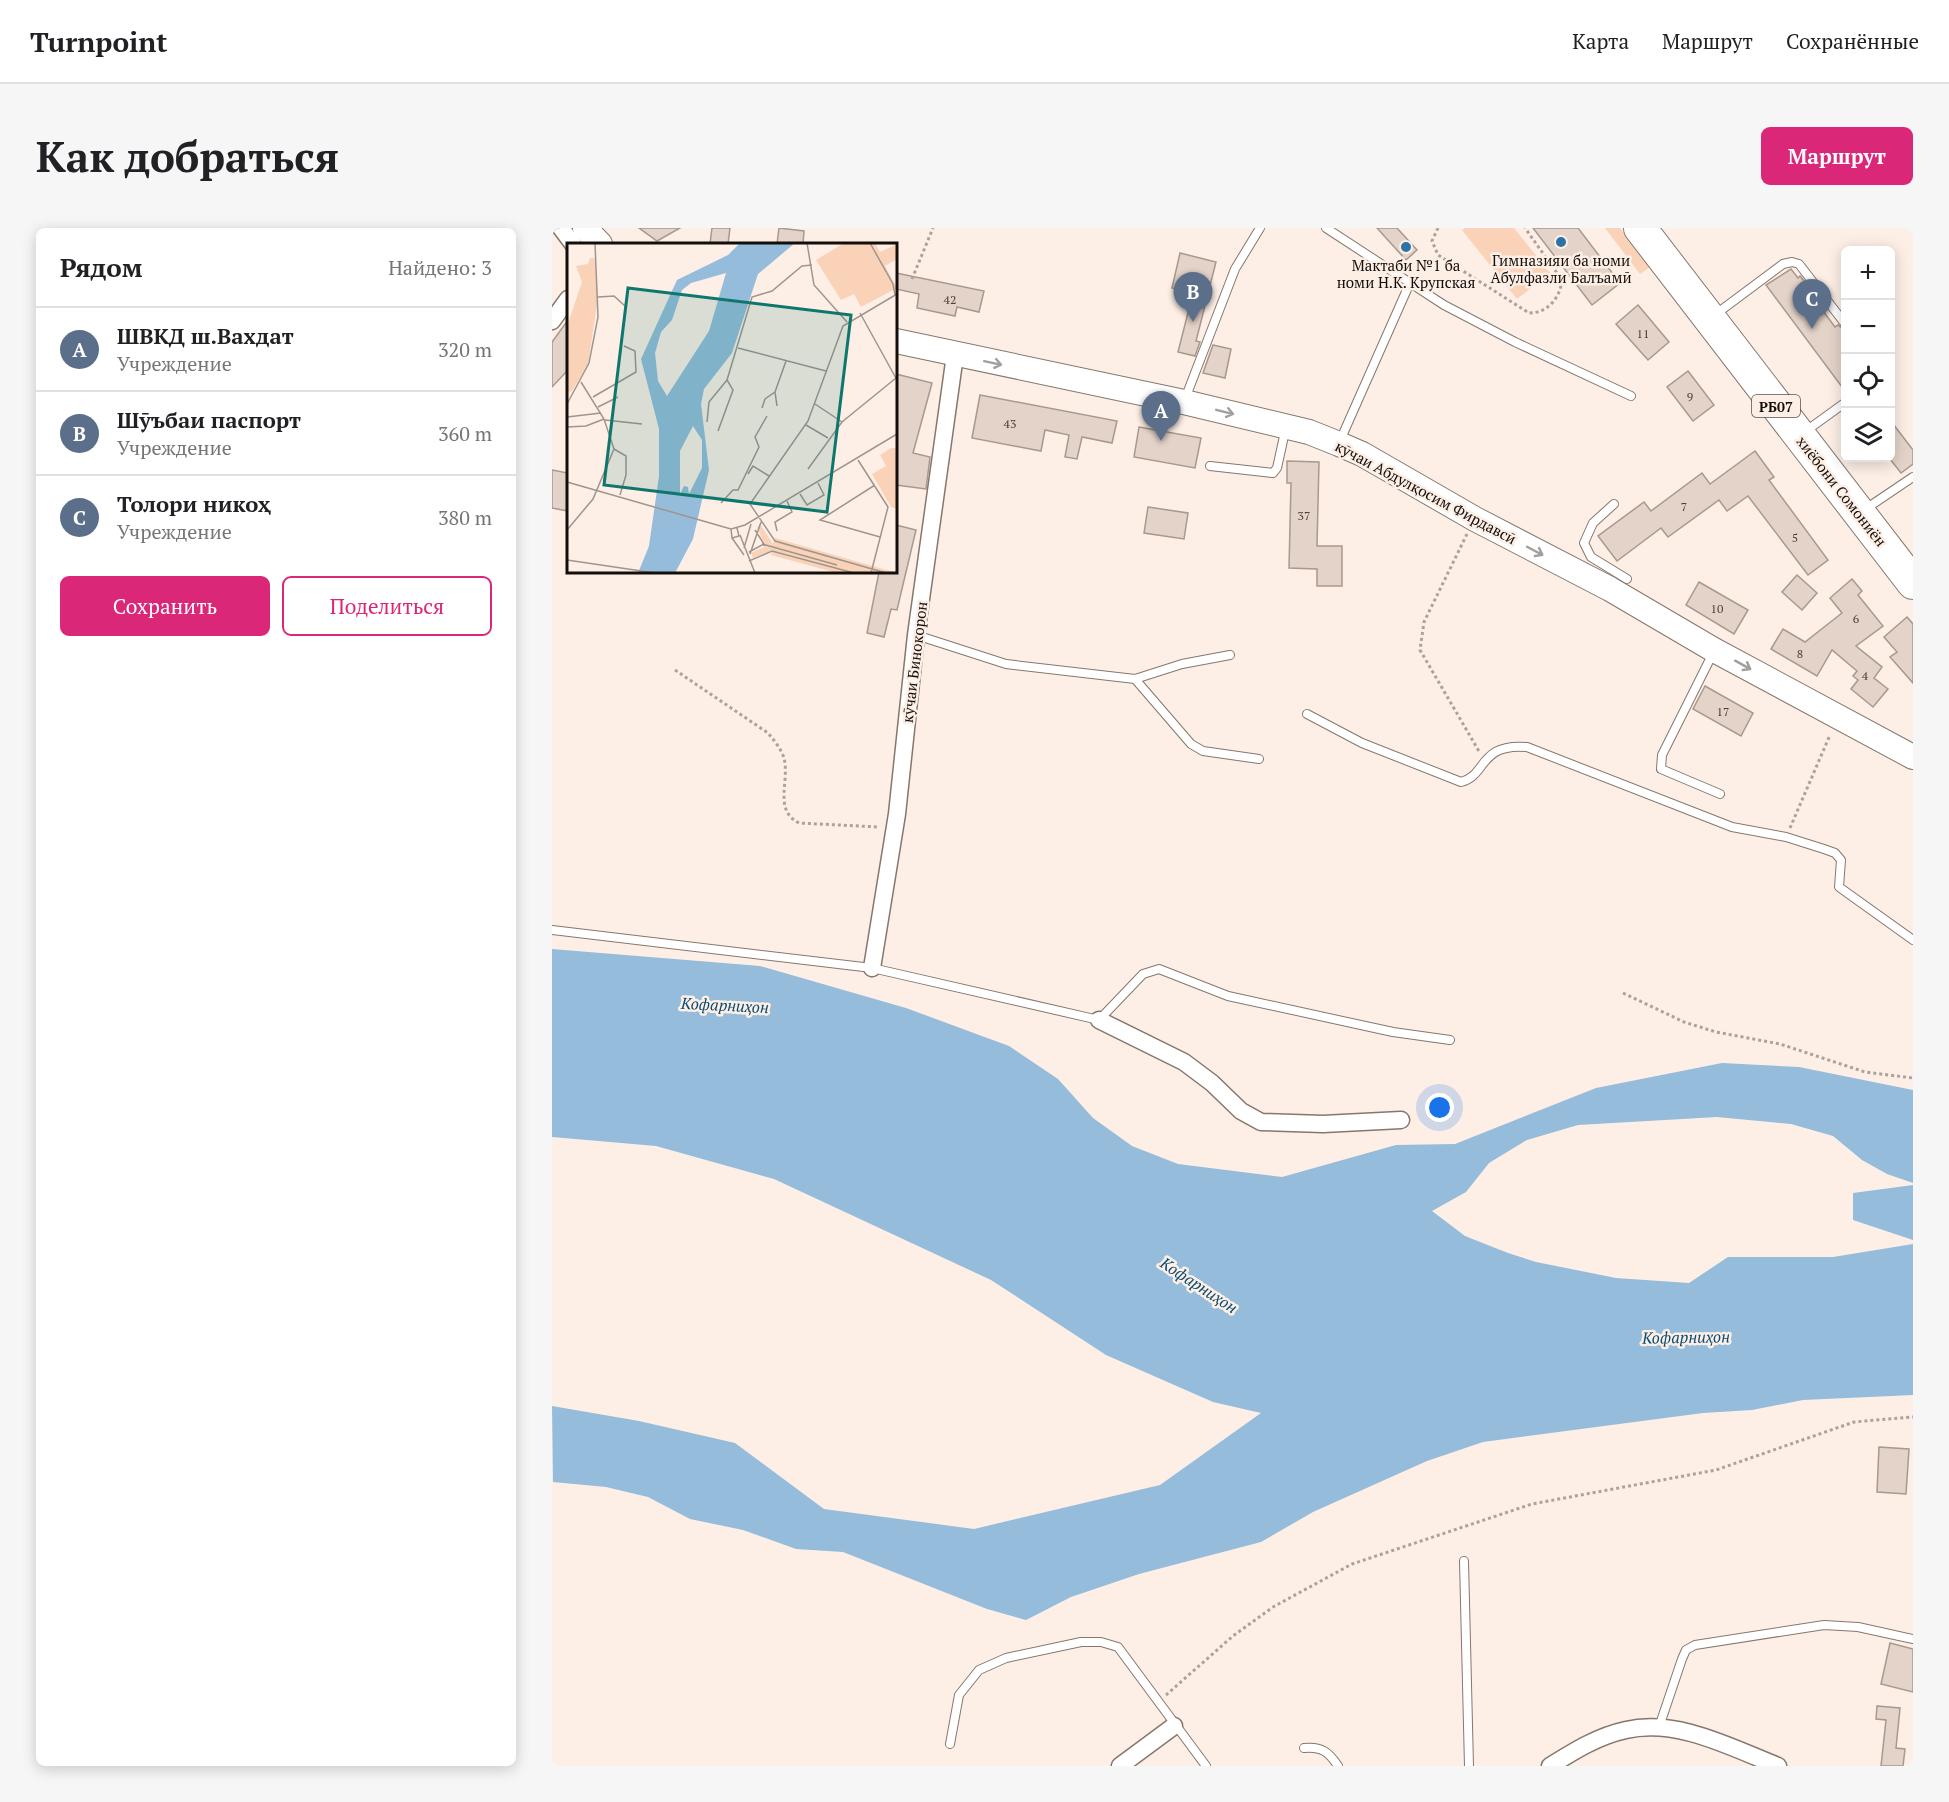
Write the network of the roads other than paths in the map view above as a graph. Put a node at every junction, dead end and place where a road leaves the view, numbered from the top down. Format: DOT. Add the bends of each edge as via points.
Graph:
graph roads {
  1 [pos="561,228"];
  2 [pos="585,228"];
  3 [pos="1260,228"];
  4 [pos="1326,228"];
  5 [pos="1640,228"];
  6 [pos="1656,228"];
  7 [pos="572,243"];
  8 [pos="599,243"];
  9 [pos="1409,285"];
  10 [pos="567,300"];
  11 [pos="1720,311"];
  12 [pos="1841,320"];
  13 [pos="552,321"];
  14 [pos="897,341"];
  15 [pos="955,355"];
  16 [pos="1631,396"];
  17 [pos="1184,402"];
  18 [pos="1841,405"];
  19 [pos="1286,427"];
  20 [pos="1810,428"];
  21 [pos="1339,444"];
  22 [pos="1210,466"];
  23 [pos="1913,477"];
  24 [pos="1614,504"];
  25 [pos="1870,506"];
  26 [pos="1913,562"];
  27 [pos="1627,579"];
  28 [pos="1913,583"];
  29 [pos="916,635"];
  30 [pos="1714,650"];
  31 [pos="1230,655"];
  32 [pos="1135,679"];
  33 [pos="1308,714"];
  34 [pos="1913,757"];
  35 [pos="1259,759"];
  36 [pos="1720,794"];
  37 [pos="552,930"];
  38 [pos="1913,940"];
  39 [pos="872,968"];
  40 [pos="1099,1020"];
  41 [pos="1450,1040"];
  42 [pos="1401,1120"];
  43 [pos="1464,1561"];
  44 [pos="1913,1639"];
  45 [pos="1174,1726"];
  46 [pos="1659,1727"];
  47 [pos="950,1744"];
  48 [pos="1304,1748"];
  49 [pos="1120,1766"];
  50 [pos="1206,1766"];
  51 [pos="1338,1766"];
  52 [pos="1469,1766"];
  53 [pos="1550,1766"];
  54 [pos="1778,1766"];
  1 -- 7 [label="street"];
  2 -- 8 [label="street"];
  3 -- 17 [label="lane" via="1235,269"];
  4 -- 9 [label="lane"];
  5 -- 28 [label="highway, хиёбони Сомониён / РБ07"];
  6 -- 11 [label="highway, хиёбони Сомониён / РБ07"];
  9 -- 16 [label="lane" via="1515,342"];
  9 -- 21 [label="lane"];
  10 -- 13 [label="street"];
  11 -- 12 [label="lane" via="1783,264 1792,262 1799,264"];
  11 -- 20 [label="highway, хиёбони Сомониён / РБ07"];
  14 -- 15 [label="street, кӯчаи Абдулқосим Фирдавсӣ"];
  15 -- 17 [label="street, кӯчаи Абдулқосим Фирдавсӣ, one-way"];
  15 -- 29 [label="street, кӯчаи Бинокорон"];
  17 -- 19 [label="street, кӯчаи Абдулқосим Фирдавсӣ, one-way"];
  18 -- 20 [label="lane"];
  19 -- 21 [label="street, кӯчаи Абдулқосим Фирдавсӣ"];
  19 -- 22 [label="lane" via="1274,472"];
  20 -- 25 [label="highway, хиёбони Сомониён / РБ07"];
  21 -- 30 [label="street, кӯчаи Абдулқосим Фирдавсӣ, one-way"];
  23 -- 25 [label="lane"];
  24 -- 27 [label="lane" via="1593,523 1584,543 1591,557"];
  25 -- 26 [label="highway, хиёбони Сомониён / РБ07"];
  29 -- 32 [label="lane" via="1005,664"];
  29 -- 39 [label="street, кӯчаи Бинокорон" via="896,828"];
  30 -- 34 [label="street, кӯчаи Абдулқосим Фирдавсӣ, one-way"];
  30 -- 36 [label="lane" via="1662,755 1662,769"];
  31 -- 32 [label="lane"];
  32 -- 35 [label="lane" via="1191,744 1203,751"];
  33 -- 38 [label="lane" via="1362,743 1461,782 1504,747 1527,747 1732,827 1786,837 1835,853 1841,860 1839,887"];
  37 -- 39 [label="lane"];
  39 -- 40 [label="lane"];
  40 -- 41 [label="lane" via="1143,974 1160,969 1228,996 1393,1032"];
  40 -- 42 [label="street" via="1184,1062 1241,1111 1261,1122"];
  43 -- 52 [label="lane"];
  44 -- 46 [label="lane" via="1858,1627 1824,1625 1695,1644 1682,1659"];
  45 -- 47 [label="lane" via="1118,1647 1081,1642 1006,1658 979,1670 959,1695"];
  45 -- 49 [label="street"];
  45 -- 50 [label="lane"];
  46 -- 53 [label="street" via="1626,1730 1596,1740"];
  46 -- 54 [label="street" via="1721,1742"];
  48 -- 51 [label="lane" via="1320,1748"];
}
